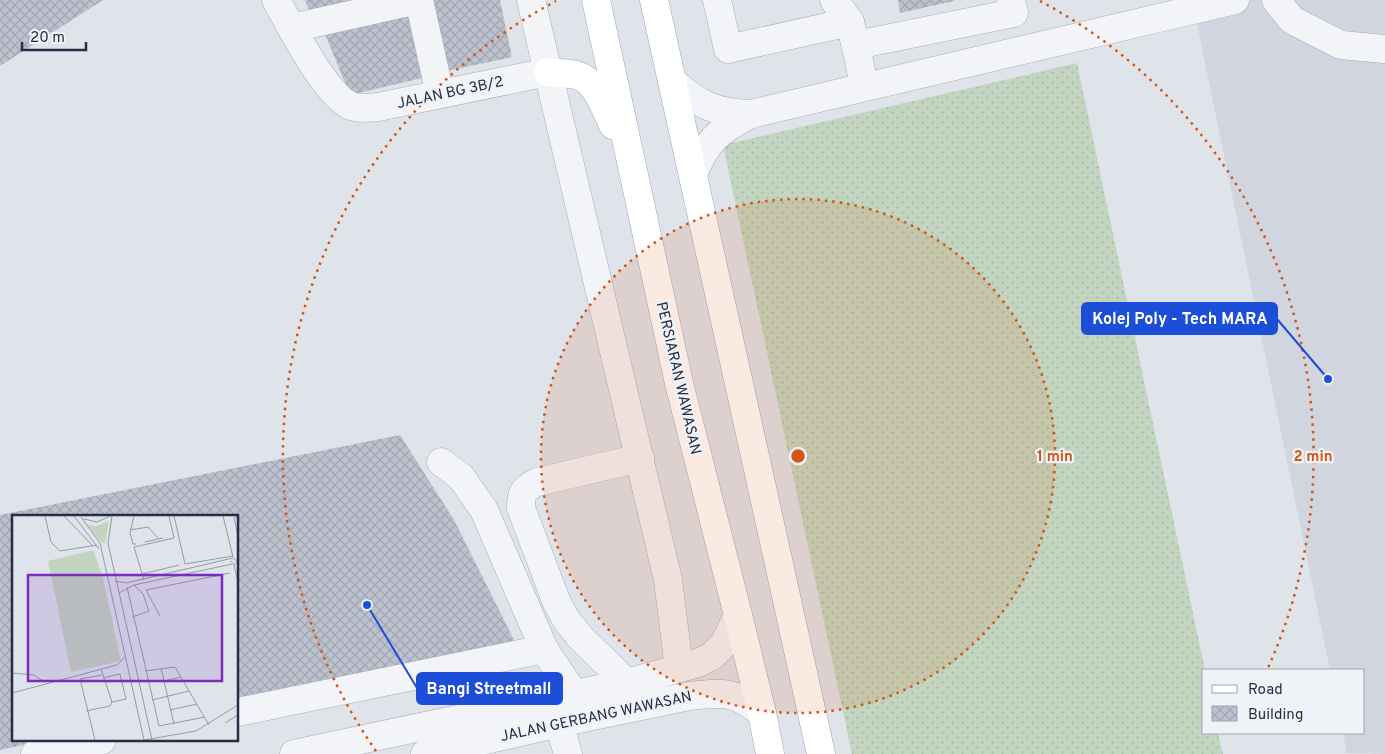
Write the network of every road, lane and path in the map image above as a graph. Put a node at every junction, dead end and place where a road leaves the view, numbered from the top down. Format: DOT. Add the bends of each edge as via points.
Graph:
graph roads {
  1 [pos="276,0"];
  2 [pos="418,0"];
  3 [pos="531,0"];
  4 [pos="596,0"];
  5 [pos="654,0"];
  6 [pos="717,0"];
  7 [pos="834,0"];
  8 [pos="1011,0"];
  9 [pos="1235,0"];
  10 [pos="1276,0"];
  11 [pos="292,28"];
  12 [pos="853,34"];
  13 [pos="1385,49"];
  14 [pos="548,72"];
  15 [pos="672,81"];
  16 [pos="864,86"];
  17 [pos="440,94"];
  18 [pos="751,114"];
  19 [pos="629,152"];
  20 [pos="693,175"];
  21 [pos="640,458"];
  22 [pos="441,462"];
  23 [pos="738,615"];
  24 [pos="544,649"];
  25 [pos="679,668"];
  26 [pos="626,683"];
  27 [pos="574,694"];
  28 [pos="239,712"];
  29 [pos="762,713"];
  30 [pos="559,723"];
  31 [pos="92,742"];
  32 [pos="35,754"];
  33 [pos="294,754"];
  34 [pos="425,754"];
  35 [pos="568,754"];
  36 [pos="770,754"];
  37 [pos="821,754"];
  1 -- 11 [label="street"];
  2 -- 11 [label="street"];
  2 -- 17 [label="street"];
  3 -- 14 [label="street"];
  4 -- 19 [label="main road, PERSIARAN WAWASAN"];
  5 -- 15 [label="main road"];
  6 -- 12 [label="street" via="728,49"];
  7 -- 12 [label="street"];
  8 -- 12 [label="street" via="1014,13"];
  9 -- 16 [label="street"];
  10 -- 13 [label="street" via="1292,20 1341,45"];
  11 -- 17 [label="street, JALAN BG 3B/2" via="329,88 351,106 378,107"];
  12 -- 16 [label="street"];
  14 -- 17 [label="street, JALAN BG 3B/2"];
  14 -- 19 [label="main road" via="577,75 589,82"];
  14 -- 21 [label="street"];
  15 -- 18 [label="street" via="708,107"];
  15 -- 20 [label="main road"];
  16 -- 18 [label="street"];
  18 -- 20 [label="street" via="714,137 701,154"];
  19 -- 23 [label="main road, PERSIARAN WAWASAN" via="679,383"];
  20 -- 37 [label="main road"];
  21 -- 25 [label="street" via="668,580"];
  21 -- 26 [label="street" via="537,482 526,488 521,497 521,508 564,615"];
  22 -- 24 [label="street" via="461,477 484,510"];
  23 -- 25 [label="street, JALAN GERBANG WAWASAN" via="724,644 712,656"];
  23 -- 29 [label="main road, PERSIARAN WAWASAN"];
  24 -- 27 [label="street"];
  24 -- 28 [label="street"];
  25 -- 26 [label="street, JALAN GERBANG WAWASAN"];
  26 -- 27 [label="street, JALAN GERBANG WAWASAN"];
  27 -- 33 [label="street, JALAN GERBANG WAWASAN"];
  29 -- 30 [label="street, JALAN GERBANG WAWASAN" via="742,699 710,693"];
  29 -- 36 [label="main road, PERSIARAN WAWASAN"];
  30 -- 34 [label="street, JALAN GERBANG WAWASAN"];
  30 -- 35 [label="street"];
  31 -- 32 [label="street"];
}
